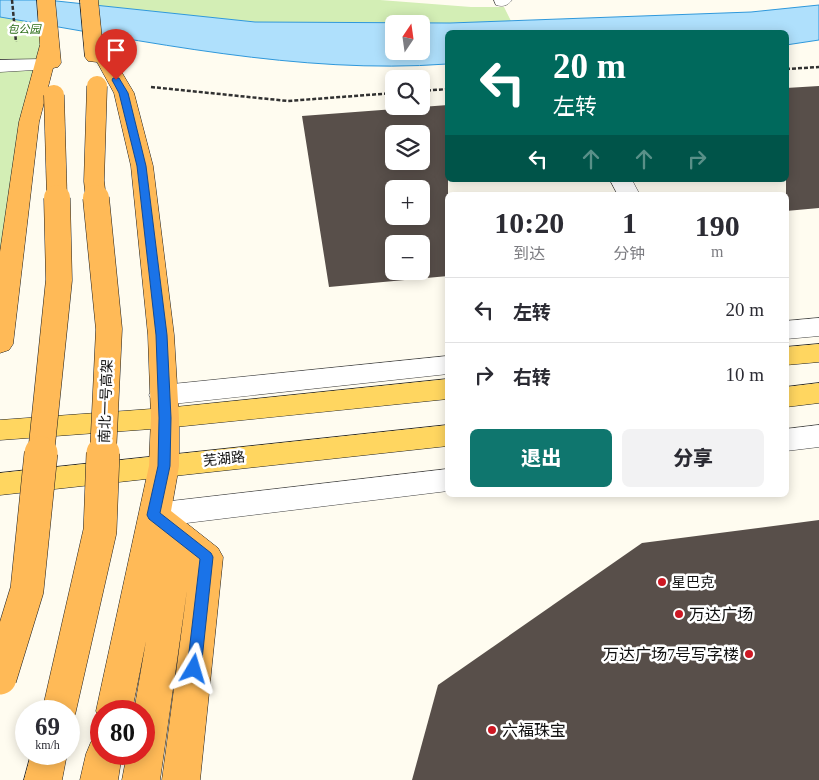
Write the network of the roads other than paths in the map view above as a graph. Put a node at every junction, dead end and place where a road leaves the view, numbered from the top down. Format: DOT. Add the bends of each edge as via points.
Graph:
graph roads {
  1 [pos="46,0"];
  2 [pos="89,0"];
  3 [pos="93,39"];
  4 [pos="47,55"];
  5 [pos="0,66"];
  6 [pos="819,327"];
  7 [pos="789,330"];
  8 [pos="0,344"];
  9 [pos="819,353"];
  10 [pos="789,356"];
  11 [pos="445,365"];
  12 [pos="445,389"];
  13 [pos="819,393"];
  14 [pos="789,397"];
  15 [pos="164,406"];
  16 [pos="0,430"];
  17 [pos="445,435"];
  18 [pos="819,436"];
  19 [pos="789,440"];
  20 [pos="164,466"];
  21 [pos="445,480"];
  22 [pos="0,484"];
  23 [pos="154,515"];
  24 [pos="0,678"];
  25 [pos="62,700"];
  26 [pos="116,700"];
  27 [pos="46,765"];
  28 [pos="102,765"];
  29 [pos="43,780"];
  30 [pos="99,780"];
  31 [pos="142,780"];
  32 [pos="181,780"];
  1 -- 4 [label="highway"];
  2 -- 3 [label="highway, 南北一号高架"];
  3 -- 15 [label="highway" via="124,93 142,166 161,335"];
  3 -- 25 [label="highway, 南北一号高架, bridge" via="97,86 94,181 109,329 100,531"];
  4 -- 5 [label="street"];
  4 -- 8 [label="highway" via="29,122"];
  4 -- 24 [label="highway, bridge" via="54,95 59,280 27,590"];
  6 -- 7 [label="street"];
  9 -- 10 [label="main road"];
  11 -- 15 [label="street"];
  12 -- 15 [label="main road"];
  13 -- 14 [label="main road"];
  15 -- 16 [label="main road"];
  15 -- 20 [label="highway"];
  17 -- 20 [label="main road, 芜湖路"];
  18 -- 19 [label="street"];
  20 -- 22 [label="main road, 芜湖路"];
  20 -- 23 [label="highway"];
  21 -- 23 [label="street"];
  23 -- 26 [label="highway"];
  23 -- 31 [label="highway" via="177,549"];
  23 -- 32 [label="highway" via="207,557"];
  27 -- 29 [label="highway"];
  28 -- 30 [label="highway"];
}
